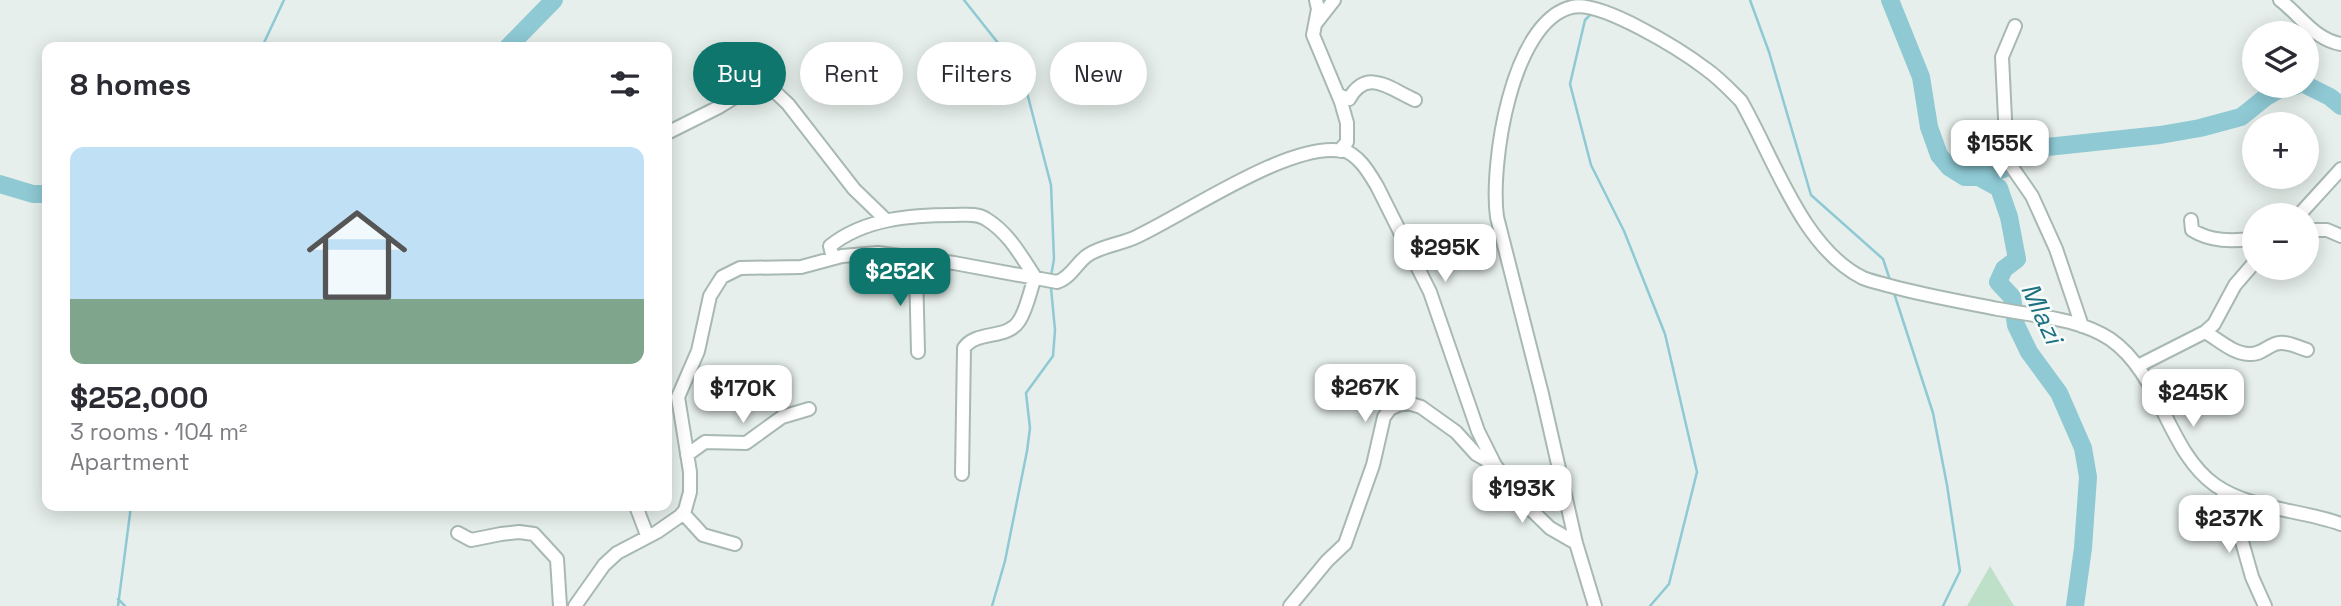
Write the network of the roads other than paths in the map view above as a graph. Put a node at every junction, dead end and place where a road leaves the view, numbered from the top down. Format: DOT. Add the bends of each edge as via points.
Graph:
graph roads {
  1 [pos="1316,0"];
  2 [pos="1334,0"];
  3 [pos="2280,0"];
  4 [pos="1584,3"];
  5 [pos="1316,23"];
  6 [pos="2015,26"];
  7 [pos="2341,44"];
  8 [pos="1338,95"];
  9 [pos="1415,100"];
  10 [pos="672,130"];
  11 [pos="1341,149"];
  12 [pos="2341,169"];
  13 [pos="2310,203"];
  14 [pos="886,220"];
  15 [pos="2191,220"];
  16 [pos="2319,230"];
  17 [pos="2341,236"];
  18 [pos="2242,240"];
  19 [pos="913,257"];
  20 [pos="833,258"];
  21 [pos="1035,277"];
  22 [pos="2242,277"];
  23 [pos="2082,326"];
  24 [pos="2205,332"];
  25 [pos="2307,350"];
  26 [pos="918,352"];
  27 [pos="2138,366"];
  28 [pos="673,404"];
  29 [pos="809,410"];
  30 [pos="687,455"];
  31 [pos="1497,468"];
  32 [pos="962,474"];
  33 [pos="2222,490"];
  34 [pos="638,511"];
  35 [pos="683,513"];
  36 [pos="2341,524"];
  37 [pos="458,533"];
  38 [pos="647,535"];
  39 [pos="1576,543"];
  40 [pos="735,544"];
  41 [pos="560,606"];
  42 [pos="575,606"];
  43 [pos="1290,606"];
  44 [pos="1595,606"];
  45 [pos="2265,606"];
  1 -- 5 [label="street"];
  2 -- 5 [label="street"];
  3 -- 7 [label="street" via="2319,36"];
  4 -- 23 [label="street" via="1626,20 1725,84 1741,101 1814,235 1864,278"];
  4 -- 39 [label="street" via="1543,22 1525,52 1502,131 1494,193"];
  5 -- 8 [label="street" via="1313,35"];
  6 -- 23 [label="street" via="2002,57 2007,160 2032,196 2056,249"];
  8 -- 9 [label="street" via="1349,99 1362,83 1371,82"];
  8 -- 11 [label="street" via="1347,123 1347,142"];
  10 -- 14 [label="street" via="752,86 771,88 854,189"];
  11 -- 21 [label="street" via="1317,150 1260,172 1133,239 1087,256 1061,281"];
  11 -- 31 [label="street" via="1355,155 1369,173 1430,292 1478,431"];
  12 -- 13 [label="street"];
  14 -- 20 [label="street" via="833,243 829,248"];
  14 -- 21 [label="street" via="981,216 1006,235"];
  15 -- 18 [label="street" via="2192,230 2214,239"];
  16 -- 17 [label="street"];
  19 -- 20 [label="street" via="878,253"];
  19 -- 21 [label="street"];
  19 -- 26 [label="street"];
  20 -- 28 [label="street" via="801,267 740,268 722,277 710,296 698,351"];
  21 -- 32 [label="street" via="1014,327 970,341 964,348"];
  22 -- 24 [label="street"];
  23 -- 27 [label="street" via="2110,340"];
  24 -- 25 [label="street" via="2247,354 2258,354 2278,343"];
  24 -- 27 [label="street"];
  27 -- 33 [label="street" via="2191,459"];
  28 -- 30 [label="street"];
  29 -- 30 [label="street" via="782,417 747,443 705,442"];
  30 -- 35 [label="street" via="690,492"];
  31 -- 39 [label="street" via="1550,528"];
  31 -- 43 [label="street" via="1420,407 1408,403 1390,409 1345,544"];
  33 -- 36 [label="street"];
  33 -- 45 [label="street"];
  34 -- 38 [label="street"];
  35 -- 38 [label="street"];
  35 -- 40 [label="street" via="703,535"];
  37 -- 41 [label="street" via="471,540 534,534 557,559"];
  38 -- 42 [label="street" via="604,565"];
  39 -- 44 [label="street"];
}
